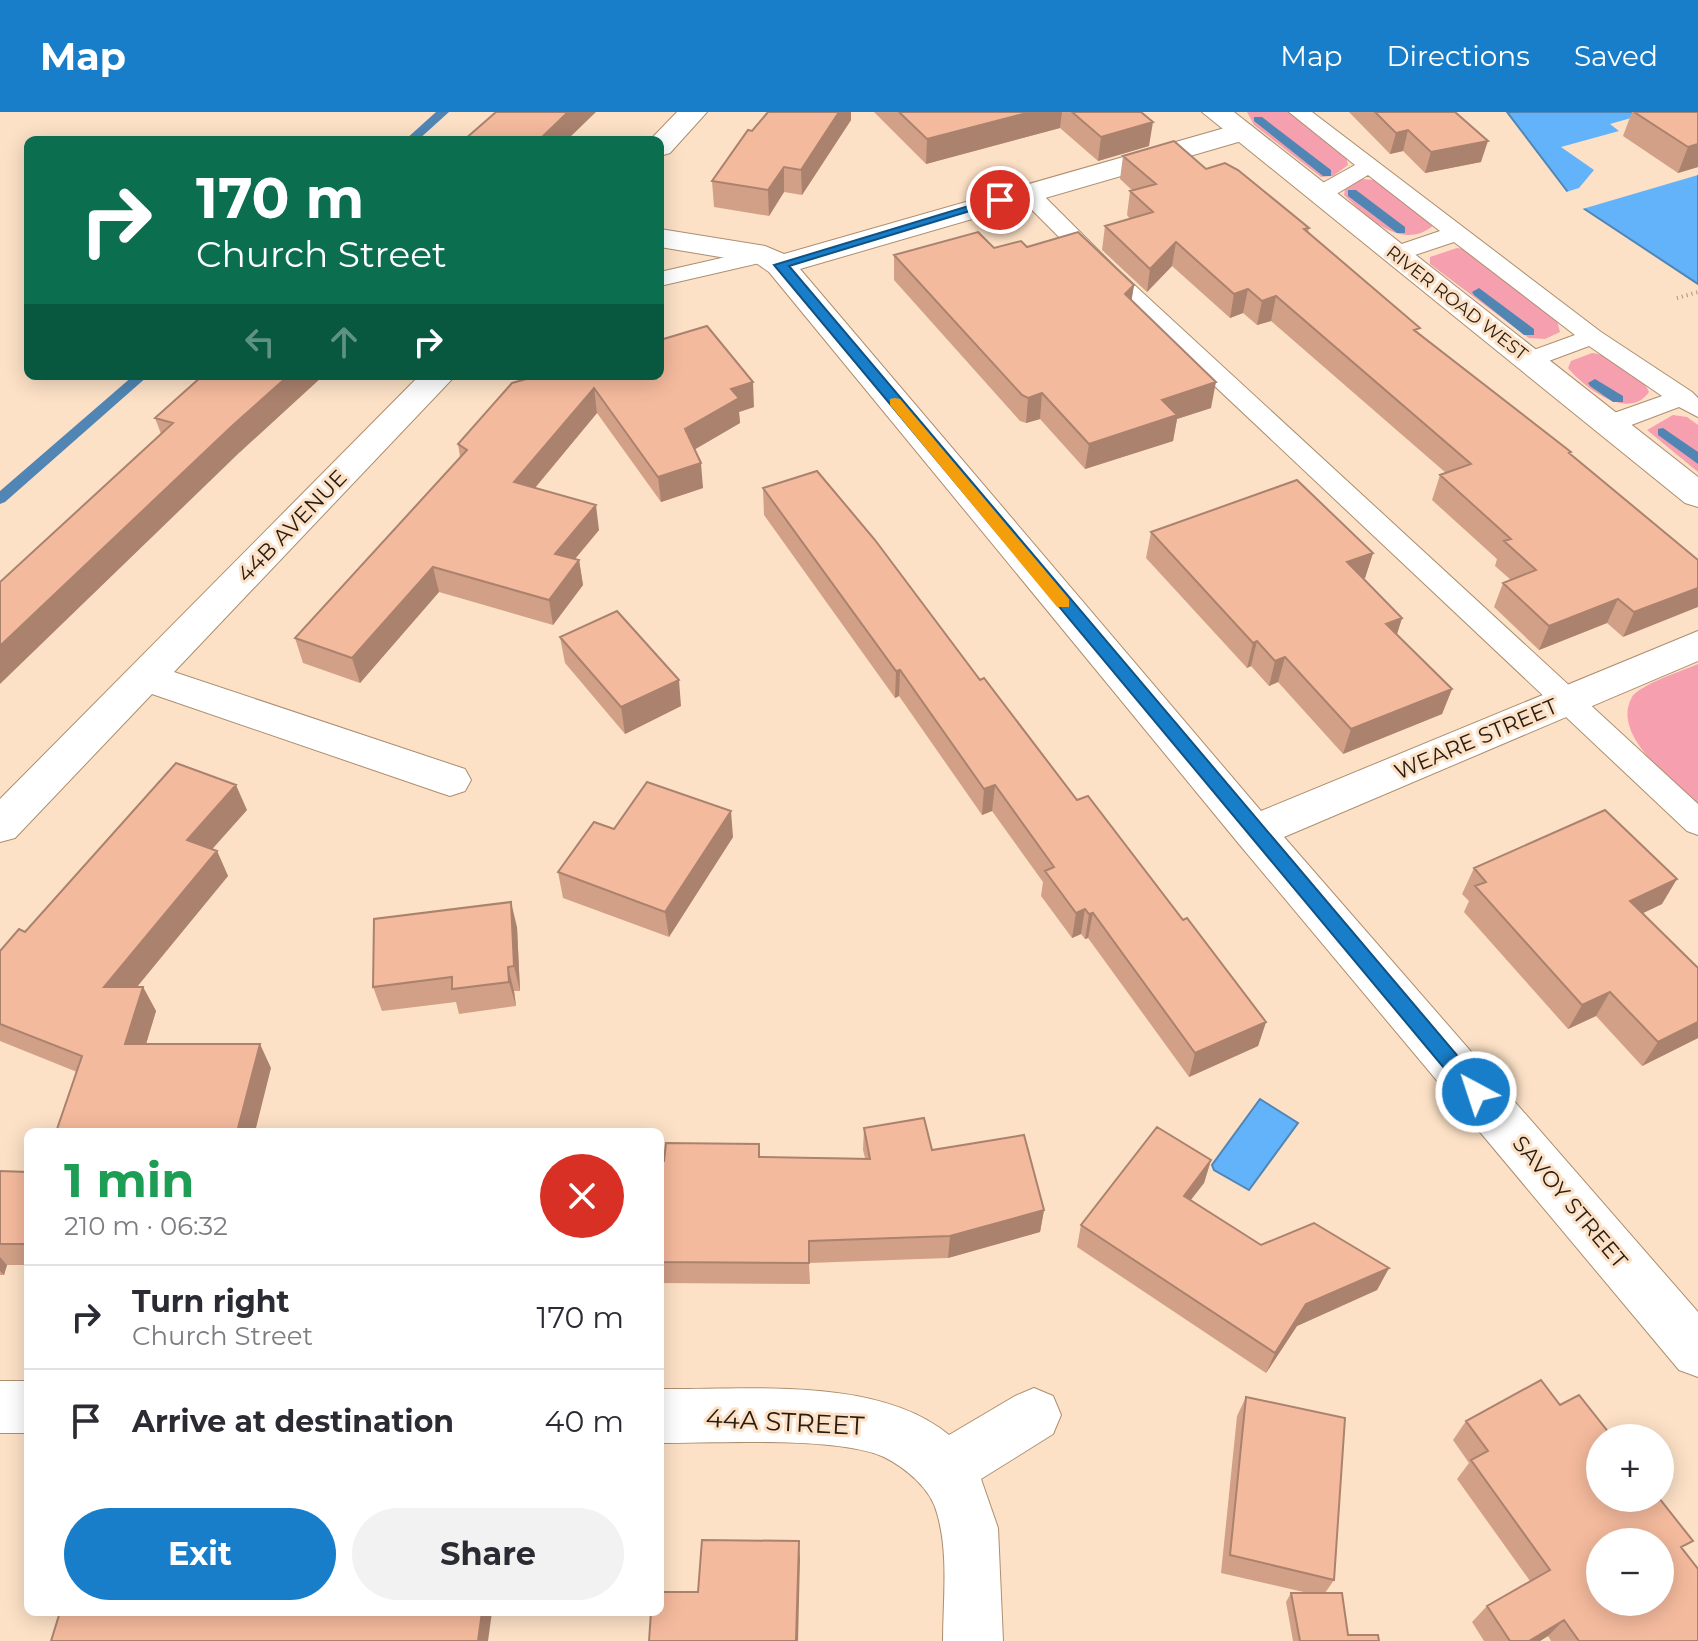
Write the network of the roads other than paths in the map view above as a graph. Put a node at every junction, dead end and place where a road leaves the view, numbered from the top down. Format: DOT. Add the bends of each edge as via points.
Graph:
graph roads {
  1 [pos="693,112"];
  2 [pos="1299,112"];
  3 [pos="1229,122"];
  4 [pos="664,143"];
  5 [pos="1369,166"];
  6 [pos="1027,192"];
  7 [pos="1320,194"];
  8 [pos="1457,233"];
  9 [pos="664,239"];
  10 [pos="1395,254"];
  11 [pos="772,260"];
  12 [pos="664,278"];
  13 [pos="1592,337"];
  14 [pos="1529,360"];
  15 [pos="434,380"];
  16 [pos="1690,403"];
  17 [pos="1609,424"];
  18 [pos="1698,495"];
  19 [pos="1698,645"];
  20 [pos="145,677"];
  21 [pos="1568,700"];
  22 [pos="450,780"];
  23 [pos="1698,823"];
  24 [pos="0,826"];
  25 [pos="1254,832"];
  26 [pos="1698,1352"];
  27 [pos="0,1407"];
  28 [pos="24,1407"];
  29 [pos="1034,1415"];
  30 [pos="664,1416"];
  31 [pos="945,1469"];
  32 [pos="973,1641"];
  1 -- 4 [label="street"];
  2 -- 5 [label="lane"];
  3 -- 6 [label="street"];
  3 -- 7 [label="street, RIVER ROAD WEST"];
  5 -- 7 [label="lane"];
  5 -- 8 [label="lane"];
  6 -- 11 [label="street"];
  6 -- 21 [label="lane"];
  7 -- 10 [label="street, RIVER ROAD WEST"];
  8 -- 10 [label="lane"];
  8 -- 13 [label="lane"];
  9 -- 11 [label="street"];
  10 -- 14 [label="street, RIVER ROAD WEST"];
  11 -- 12 [label="lane"];
  11 -- 25 [label="street, SAVOY STREET"];
  13 -- 14 [label="lane"];
  13 -- 16 [label="lane"];
  14 -- 17 [label="street, RIVER ROAD WEST"];
  15 -- 20 [label="street, 44B AVENUE"];
  16 -- 17 [label="lane"];
  17 -- 18 [label="street, RIVER ROAD WEST"];
  19 -- 21 [label="street, WEARE STREET"];
  20 -- 22 [label="street"];
  20 -- 24 [label="street, 44B AVENUE"];
  21 -- 23 [label="lane"];
  21 -- 25 [label="street, WEARE STREET"];
  25 -- 26 [label="street, SAVOY STREET"];
  27 -- 28 [label="street"];
  29 -- 31 [label="street"];
  30 -- 31 [label="street, 44A STREET" via="861,1422 892,1431"];
  31 -- 32 [label="street" via="961,1497 968,1530"];
}
